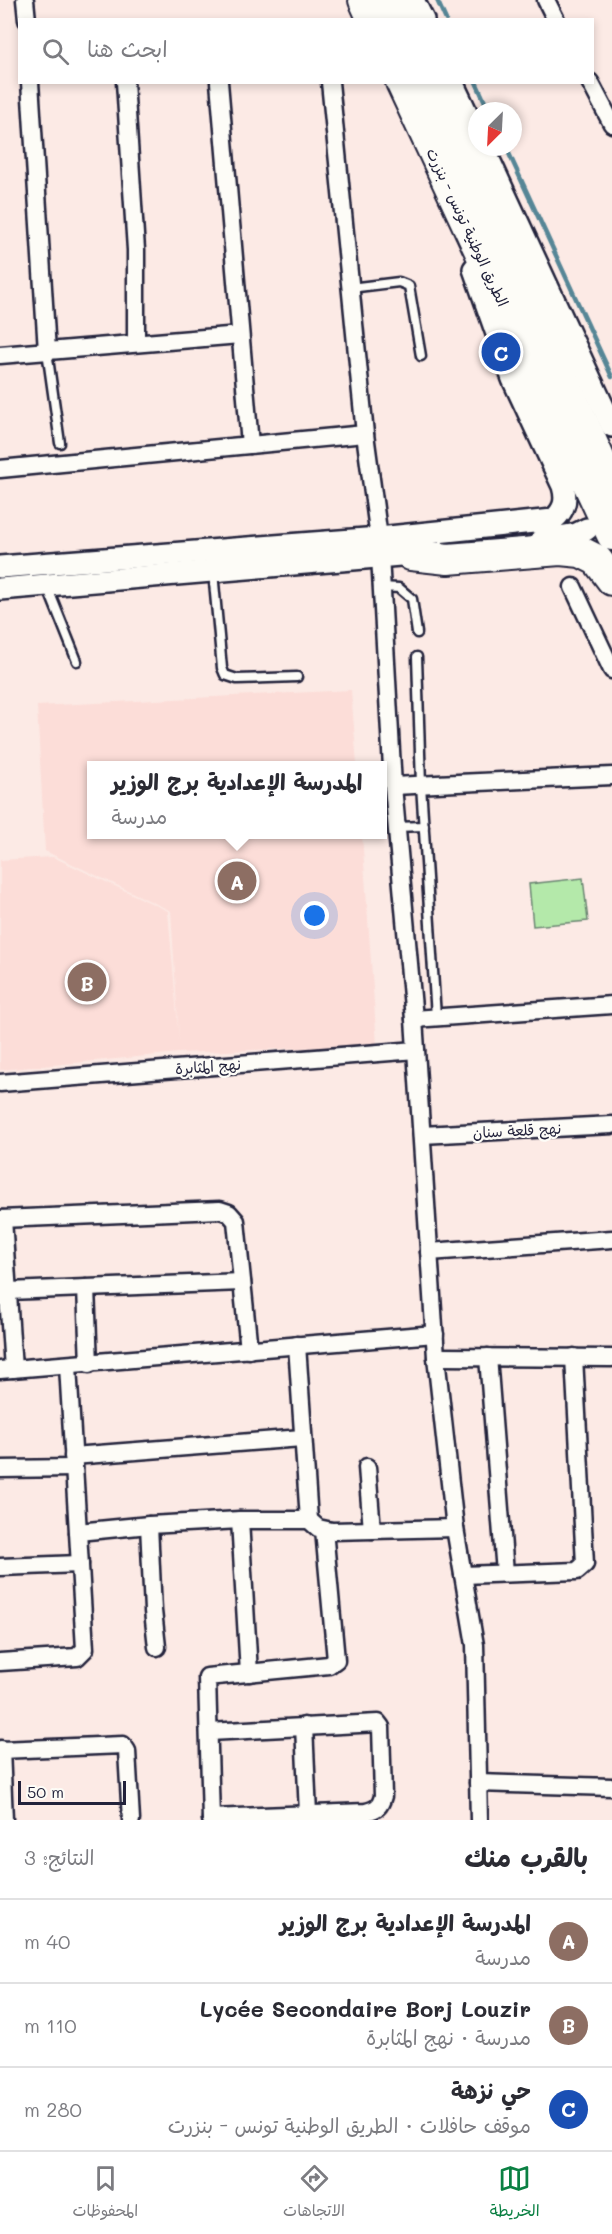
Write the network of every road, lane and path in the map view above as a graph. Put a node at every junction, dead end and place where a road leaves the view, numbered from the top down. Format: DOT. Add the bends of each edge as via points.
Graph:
graph roads {
  1 [pos="26,0"];
  2 [pos="413,0"];
  3 [pos="546,0"];
  4 [pos="557,0"];
  5 [pos="367,7"];
  6 [pos="27,18"];
  7 [pos="393,18"];
  8 [pos="422,18"];
  9 [pos="555,18"];
  10 [pos="30,84"];
  11 [pos="125,84"];
  12 [pos="219,84"];
  13 [pos="330,84"];
  14 [pos="390,84"];
  15 [pos="403,84"];
  16 [pos="428,84"];
  17 [pos="453,84"];
  18 [pos="591,84"];
  19 [pos="468,116"];
  20 [pos="612,124"];
  21 [pos="487,156"];
  22 [pos="471,260"];
  23 [pos="350,288"];
  24 [pos="240,335"];
  25 [pos="136,344"];
  26 [pos="47,351"];
  27 [pos="0,355"];
  28 [pos="421,356"];
  29 [pos="612,426"];
  30 [pos="365,434"];
  31 [pos="60,443"];
  32 [pos="250,445"];
  33 [pos="0,469"];
  34 [pos="612,486"];
  35 [pos="599,532"];
  36 [pos="379,548"];
  37 [pos="411,555"];
  38 [pos="612,556"];
  39 [pos="0,567"];
  40 [pos="213,572"];
  41 [pos="612,580"];
  42 [pos="46,585"];
  43 [pos="381,587"];
  44 [pos="573,587"];
  45 [pos="0,589"];
  46 [pos="417,633"];
  47 [pos="417,657"];
  48 [pos="77,661"];
  49 [pos="612,670"];
  50 [pos="297,676"];
  51 [pos="612,776"];
  52 [pos="421,785"];
  53 [pos="393,786"];
  54 [pos="423,826"];
  55 [pos="396,827"];
  56 [pos="612,1005"];
  57 [pos="436,1017"];
  58 [pos="414,1019"];
  59 [pos="416,1050"];
  60 [pos="0,1083"];
  61 [pos="612,1125"];
  62 [pos="422,1135"];
  63 [pos="2,1219"];
  64 [pos="612,1239"];
  65 [pos="429,1252"];
  66 [pos="242,1282"];
  67 [pos="86,1288"];
  68 [pos="8,1291"];
  69 [pos="435,1334"];
  70 [pos="297,1345"];
  71 [pos="249,1350"];
  72 [pos="436,1357"];
  73 [pos="573,1357"];
  74 [pos="488,1358"];
  75 [pos="612,1358"];
  76 [pos="89,1364"];
  77 [pos="68,1366"];
  78 [pos="7,1369"];
  79 [pos="302,1438"];
  80 [pos="74,1462"];
  81 [pos="367,1467"];
  82 [pos="0,1469"];
  83 [pos="240,1520"];
  84 [pos="309,1521"];
  85 [pos="149,1525"];
  86 [pos="455,1528"];
  87 [pos="324,1530"];
  88 [pos="372,1530"];
  89 [pos="78,1532"];
  90 [pos="80,1564"];
  91 [pos="0,1567"];
  92 [pos="505,1573"];
  93 [pos="463,1575"];
  94 [pos="157,1647"];
  95 [pos="0,1662"];
  96 [pos="249,1673"];
  97 [pos="304,1726"];
  98 [pos="209,1732"];
  99 [pos="1,1750"];
  100 [pos="478,1783"];
  101 [pos="612,1787"];
  102 [pos="308,1814"];
  103 [pos="211,1819"];
  104 [pos="4,1820"];
  105 [pos="131,1820"];
  106 [pos="479,1820"];
  1 -- 6 [label="street"];
  2 -- 8 [label="street"];
  3 -- 9 [label="street"];
  4 -- 9 [label="street"];
  5 -- 7 [label="highway"];
  10 -- 26 [label="street"];
  11 -- 25 [label="street" via="136,250"];
  12 -- 24 [label="street"];
  13 -- 23 [label="street"];
  14 -- 22 [label="street"];
  15 -- 35 [label="highway, الطريق الوطنية تونس - بنزرت"];
  16 -- 34 [label="highway, الطريق الوطنية تونس - بنزرت"];
  17 -- 19 [label="street"];
  18 -- 20 [label="street"];
  21 -- 29 [label="street"];
  22 -- 36 [label="street" via="513,379 563,486 563,509 553,520"];
  22 -- 38 [label="highway"];
  23 -- 28 [label="lane" via="399,282 409,286"];
  23 -- 30 [label="street"];
  24 -- 25 [label="street"];
  24 -- 32 [label="street"];
  25 -- 26 [label="street"];
  26 -- 27 [label="street"];
  26 -- 31 [label="lane"];
  30 -- 32 [label="street"];
  30 -- 36 [label="street"];
  32 -- 33 [label="street"];
  35 -- 37 [label="street"];
  36 -- 37 [label="street"];
  36 -- 39 [label="street"];
  36 -- 40 [label="street"];
  36 -- 43 [label="street"];
  37 -- 41 [label="highway" via="448,559 560,550 581,552 597,560"];
  40 -- 42 [label="street"];
  40 -- 50 [label="lane" via="225,675 237,679"];
  42 -- 45 [label="street"];
  42 -- 48 [label="lane"];
  43 -- 46 [label="lane" via="399,588 412,599"];
  43 -- 53 [label="street"];
  44 -- 49 [label="street"];
  47 -- 52 [label="lane"];
  51 -- 52 [label="street"];
  52 -- 53 [label="street"];
  52 -- 54 [label="lane"];
  53 -- 55 [label="street"];
  54 -- 55 [label="lane"];
  54 -- 57 [label="lane"];
  55 -- 58 [label="street"];
  56 -- 57 [label="street"];
  57 -- 58 [label="street"];
  58 -- 59 [label="street"];
  59 -- 60 [label="street, نهج المثابرة"];
  59 -- 62 [label="street"];
  61 -- 62 [label="street, نهج قلعة سنان"];
  62 -- 65 [label="street"];
  63 -- 66 [label="street" via="220,1210 236,1221"];
  63 -- 68 [label="street"];
  64 -- 65 [label="street"];
  65 -- 69 [label="street"];
  66 -- 67 [label="street"];
  66 -- 71 [label="street"];
  67 -- 68 [label="street"];
  67 -- 76 [label="street"];
  68 -- 78 [label="street"];
  69 -- 70 [label="street"];
  69 -- 72 [label="street"];
  70 -- 71 [label="street"];
  70 -- 79 [label="street"];
  71 -- 76 [label="street"];
  72 -- 74 [label="street"];
  72 -- 86 [label="street"];
  73 -- 74 [label="street"];
  73 -- 75 [label="street"];
  73 -- 92 [label="street" via="585,1564 577,1571"];
  74 -- 92 [label="street"];
  76 -- 77 [label="street"];
  77 -- 78 [label="street"];
  77 -- 80 [label="street"];
  79 -- 80 [label="street"];
  79 -- 84 [label="street"];
  80 -- 82 [label="street"];
  80 -- 89 [label="street"];
  81 -- 88 [label="street"];
  83 -- 84 [label="street"];
  83 -- 85 [label="street"];
  83 -- 96 [label="street"];
  84 -- 87 [label="street"];
  85 -- 89 [label="street"];
  85 -- 94 [label="street"];
  86 -- 88 [label="street"];
  86 -- 93 [label="street"];
  87 -- 88 [label="street"];
  87 -- 96 [label="street" via="336,1660 329,1665"];
  89 -- 90 [label="street"];
  90 -- 91 [label="street"];
  90 -- 95 [label="street" via="86,1642 83,1653 77,1657"];
  92 -- 93 [label="street"];
  93 -- 100 [label="street" via="475,1645"];
  96 -- 98 [label="street" via="207,1677"];
  97 -- 98 [label="street"];
  97 -- 102 [label="street"];
  97 -- 102 [label="street" via="375,1722 381,1727 381,1805 366,1812"];
  98 -- 103 [label="street"];
  99 -- 104 [label="street"];
  99 -- 105 [label="street" via="123,1745 127,1751"];
  100 -- 101 [label="street"];
  100 -- 106 [label="street"];
  102 -- 103 [label="street"];
}
